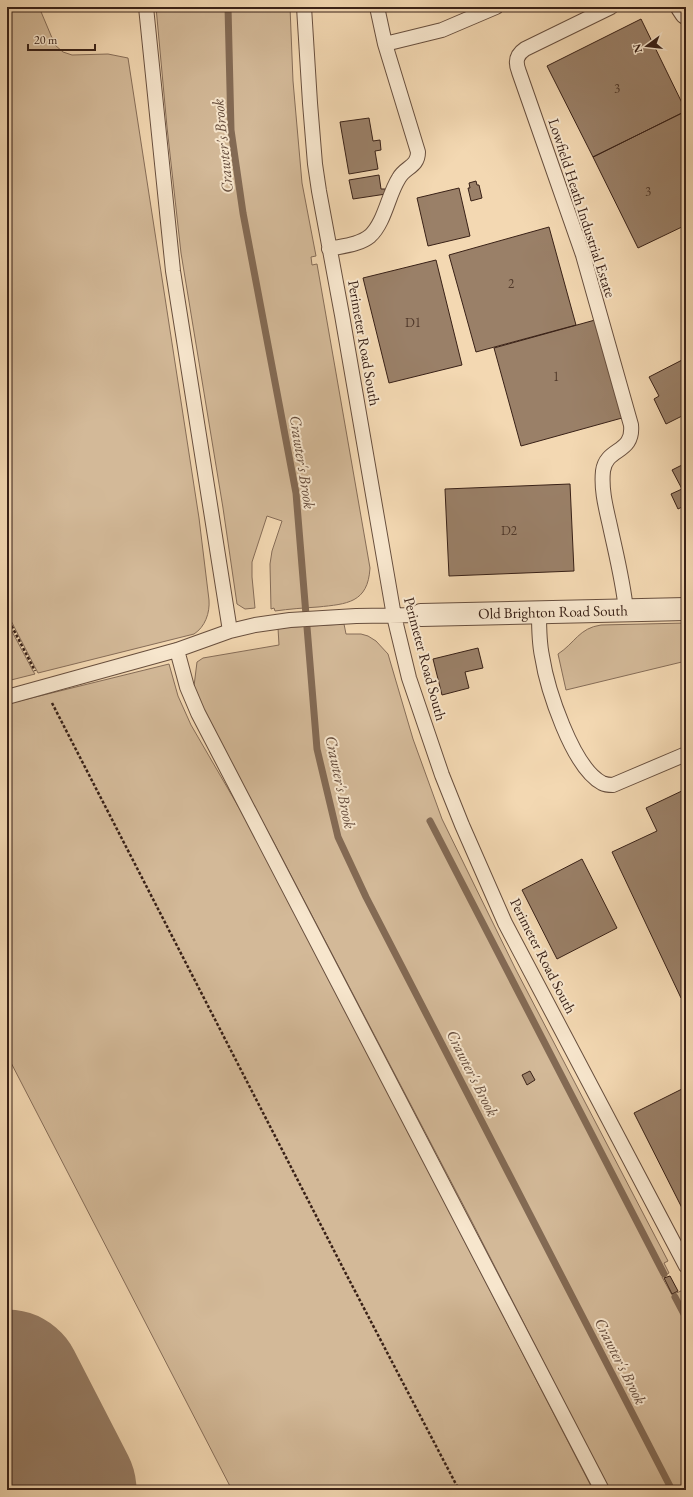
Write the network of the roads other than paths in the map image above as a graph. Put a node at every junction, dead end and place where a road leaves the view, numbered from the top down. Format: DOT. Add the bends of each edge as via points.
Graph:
graph roads {
  1 [pos="146,7"];
  2 [pos="304,7"];
  3 [pos="377,7"];
  4 [pos="496,7"];
  5 [pos="611,7"];
  6 [pos="682,7"];
  7 [pos="686,13"];
  8 [pos="385,44"];
  9 [pos="329,249"];
  10 [pos="686,609"];
  11 [pos="626,610"];
  12 [pos="539,613"];
  13 [pos="421,615"];
  14 [pos="394,616"];
  15 [pos="230,631"];
  16 [pos="177,650"];
  17 [pos="7,697"];
  18 [pos="686,754"];
  19 [pos="686,1266"];
  20 [pos="602,1490"];
  1 -- 15 [label="lane" via="173,270"];
  2 -- 9 [label="lane, Perimeter Road South" via="315,164"];
  3 -- 8 [label="lane"];
  4 -- 8 [label="lane" via="442,30"];
  5 -- 11 [label="lane, Lowfield Heath Industrial Estate" via="525,49 516,60 585,262 630,419 630,439 610,457 602,475"];
  6 -- 7 [label="street"];
  8 -- 9 [label="lane" via="418,157 414,165 398,178 379,223 370,235 360,242"];
  9 -- 14 [label="lane, Perimeter Road South"];
  10 -- 11 [label="street, Old Brighton Road South"];
  11 -- 12 [label="street, Old Brighton Road South"];
  12 -- 13 [label="street, Old Brighton Road South"];
  12 -- 18 [label="lane" via="541,654 550,690 568,737 580,760 594,778 601,783 614,785"];
  13 -- 14 [label="lane"];
  14 -- 15 [label="lane" via="290,620"];
  14 -- 19 [label="lane, Perimeter Road South" via="409,678 442,775 505,923"];
  15 -- 16 [label="lane"];
  16 -- 17 [label="lane"];
  16 -- 20 [label="lane" via="187,688 198,713"];
}
